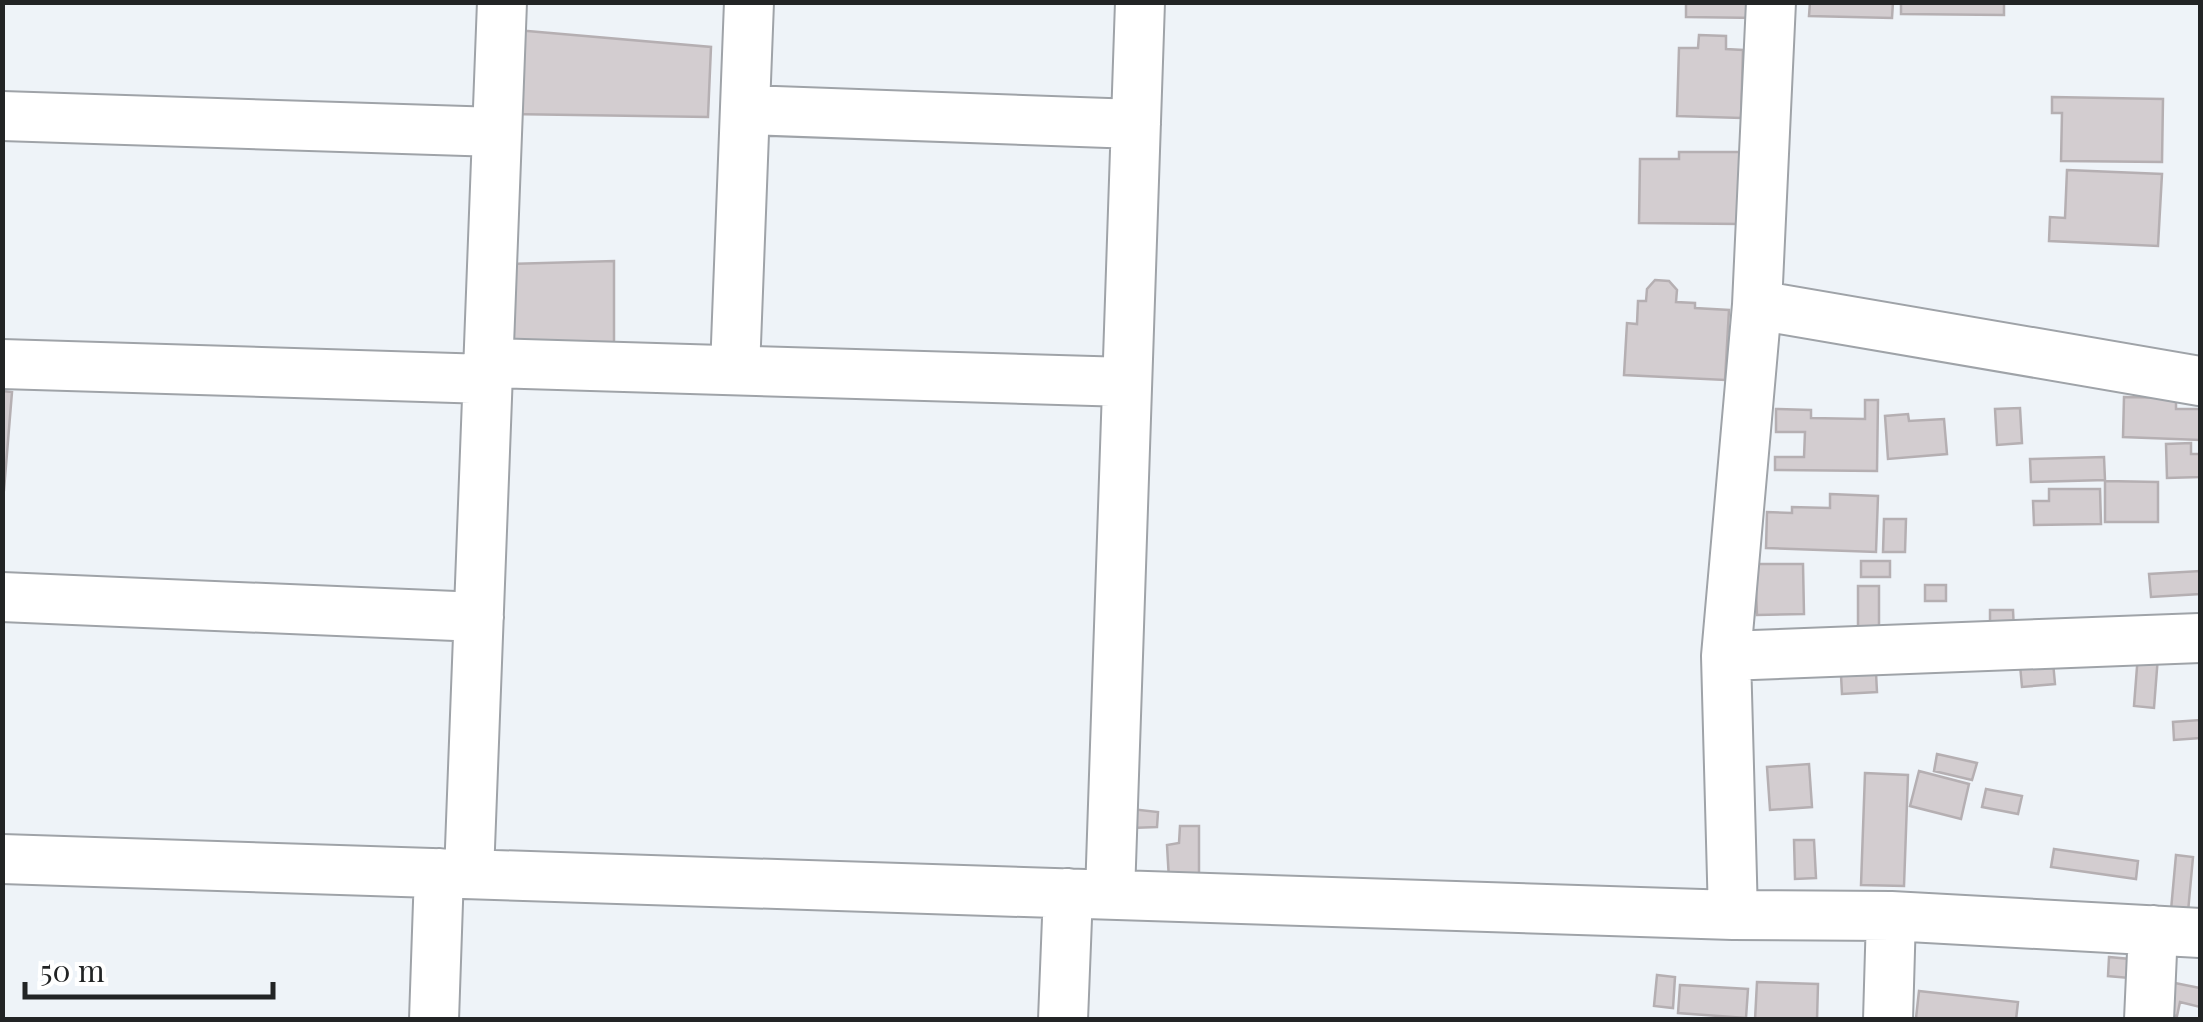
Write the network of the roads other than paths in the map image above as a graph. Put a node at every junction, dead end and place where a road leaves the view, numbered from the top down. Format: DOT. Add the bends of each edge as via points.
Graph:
graph roads {
  1 [pos="502,2"];
  2 [pos="749,2"];
  3 [pos="1140,2"];
  4 [pos="1770,2"];
  5 [pos="745,110"];
  6 [pos="2,116"];
  7 [pos="1136,124"];
  8 [pos="497,132"];
  9 [pos="1757,305"];
  10 [pos="2,364"];
  11 [pos="735,370"];
  12 [pos="488,371"];
  13 [pos="2200,381"];
  14 [pos="1127,382"];
  15 [pos="2,598"];
  16 [pos="478,617"];
  17 [pos="2200,638"];
  18 [pos="1726,656"];
  19 [pos="2,859"];
  20 [pos="454,874"];
  21 [pos="1089,894"];
  22 [pos="1733,915"];
  23 [pos="1891,916"];
  24 [pos="2154,930"];
  25 [pos="2200,933"];
  26 [pos="434,1020"];
  27 [pos="1063,1020"];
  28 [pos="1888,1020"];
  29 [pos="2149,1020"];
  1 -- 8 [label="street"];
  2 -- 5 [label="street"];
  3 -- 7 [label="street"];
  4 -- 9 [label="street"];
  5 -- 7 [label="street"];
  5 -- 11 [label="street"];
  6 -- 8 [label="street"];
  7 -- 14 [label="street"];
  8 -- 12 [label="street"];
  9 -- 13 [label="street"];
  9 -- 18 [label="street"];
  10 -- 12 [label="street"];
  11 -- 12 [label="street"];
  11 -- 14 [label="street"];
  12 -- 16 [label="street"];
  14 -- 21 [label="street"];
  15 -- 16 [label="street"];
  16 -- 20 [label="street"];
  17 -- 18 [label="street"];
  18 -- 22 [label="street"];
  19 -- 20 [label="street"];
  20 -- 21 [label="street"];
  20 -- 26 [label="street"];
  21 -- 22 [label="street"];
  21 -- 27 [label="street"];
  22 -- 23 [label="street"];
  23 -- 24 [label="street"];
  23 -- 28 [label="street"];
  24 -- 25 [label="street"];
  24 -- 29 [label="street"];
}
